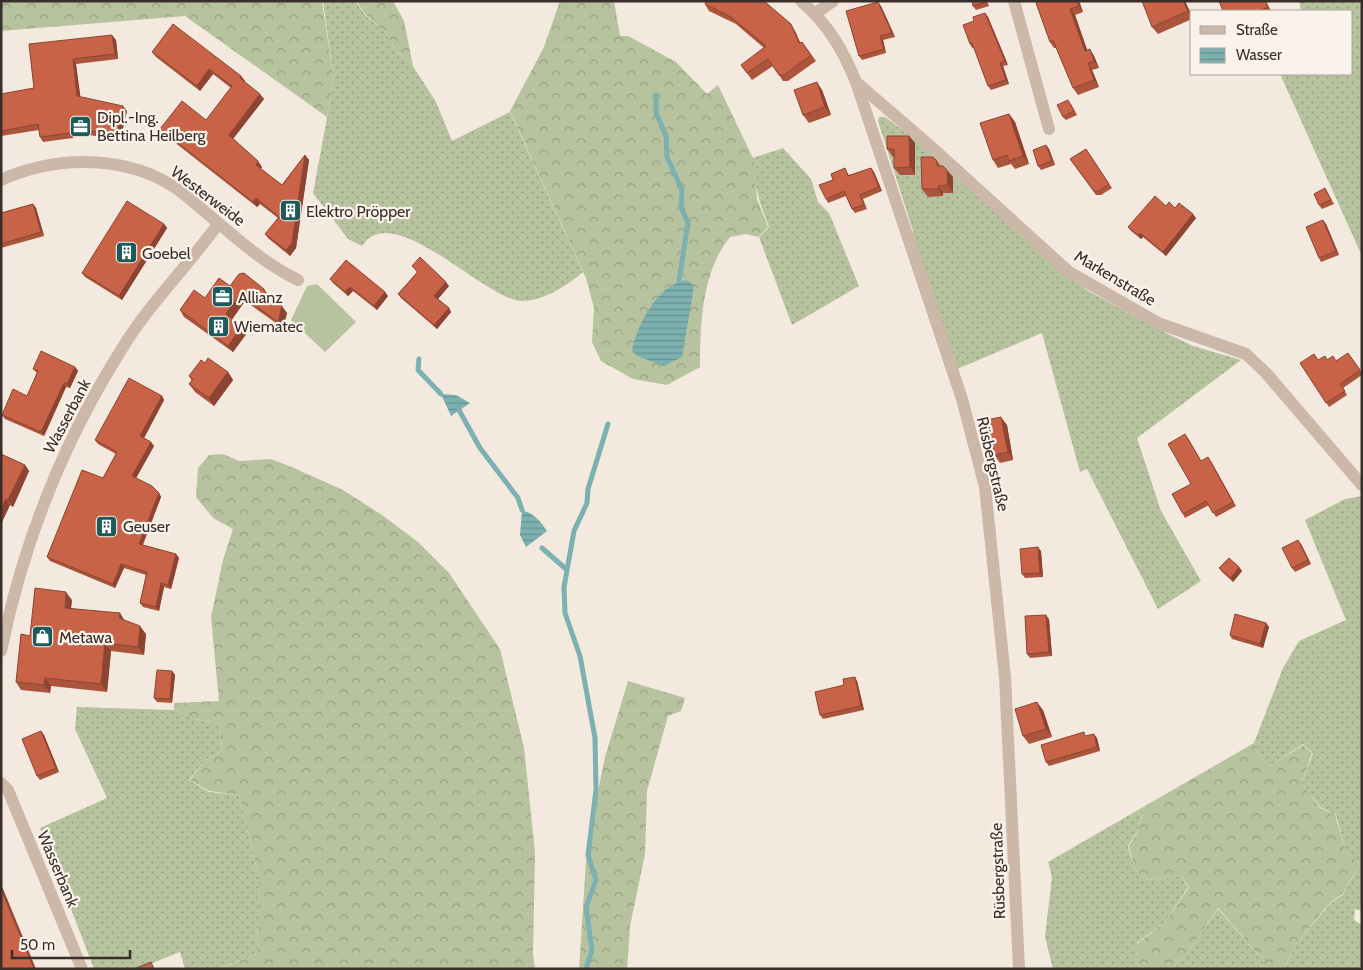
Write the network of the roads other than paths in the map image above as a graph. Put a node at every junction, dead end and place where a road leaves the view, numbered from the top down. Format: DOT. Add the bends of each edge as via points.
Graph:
graph roads {
  1 [pos="802,1"];
  2 [pos="833,1"];
  3 [pos="1014,1"];
  4 [pos="816,13"];
  5 [pos="856,82"];
  6 [pos="1049,129"];
  7 [pos="1,180"];
  8 [pos="218,224"];
  9 [pos="298,280"];
  10 [pos="1362,485"];
  11 [pos="1,651"];
  12 [pos="1,783"];
  13 [pos="82,969"];
  14 [pos="1019,969"];
  1 -- 4 [label="street, Rüsbergstraße"];
  2 -- 4 [label="street"];
  3 -- 6 [label="street"];
  4 -- 5 [label="street, Rüsbergstraße" via="832,32"];
  5 -- 10 [label="street, Markenstraße" via="1069,272 1158,323 1246,354"];
  5 -- 14 [label="street, Rüsbergstraße" via="962,399 985,487 1005,678"];
  7 -- 8 [label="street, Westerweide" via="56,164 120,165 179,191"];
  8 -- 9 [label="street, Westerweide"];
  8 -- 11 [label="street, Wasserbank" via="124,346 78,426 57,469 23,562"];
  12 -- 13 [label="street, Wasserbank" via="8,790"];
}
